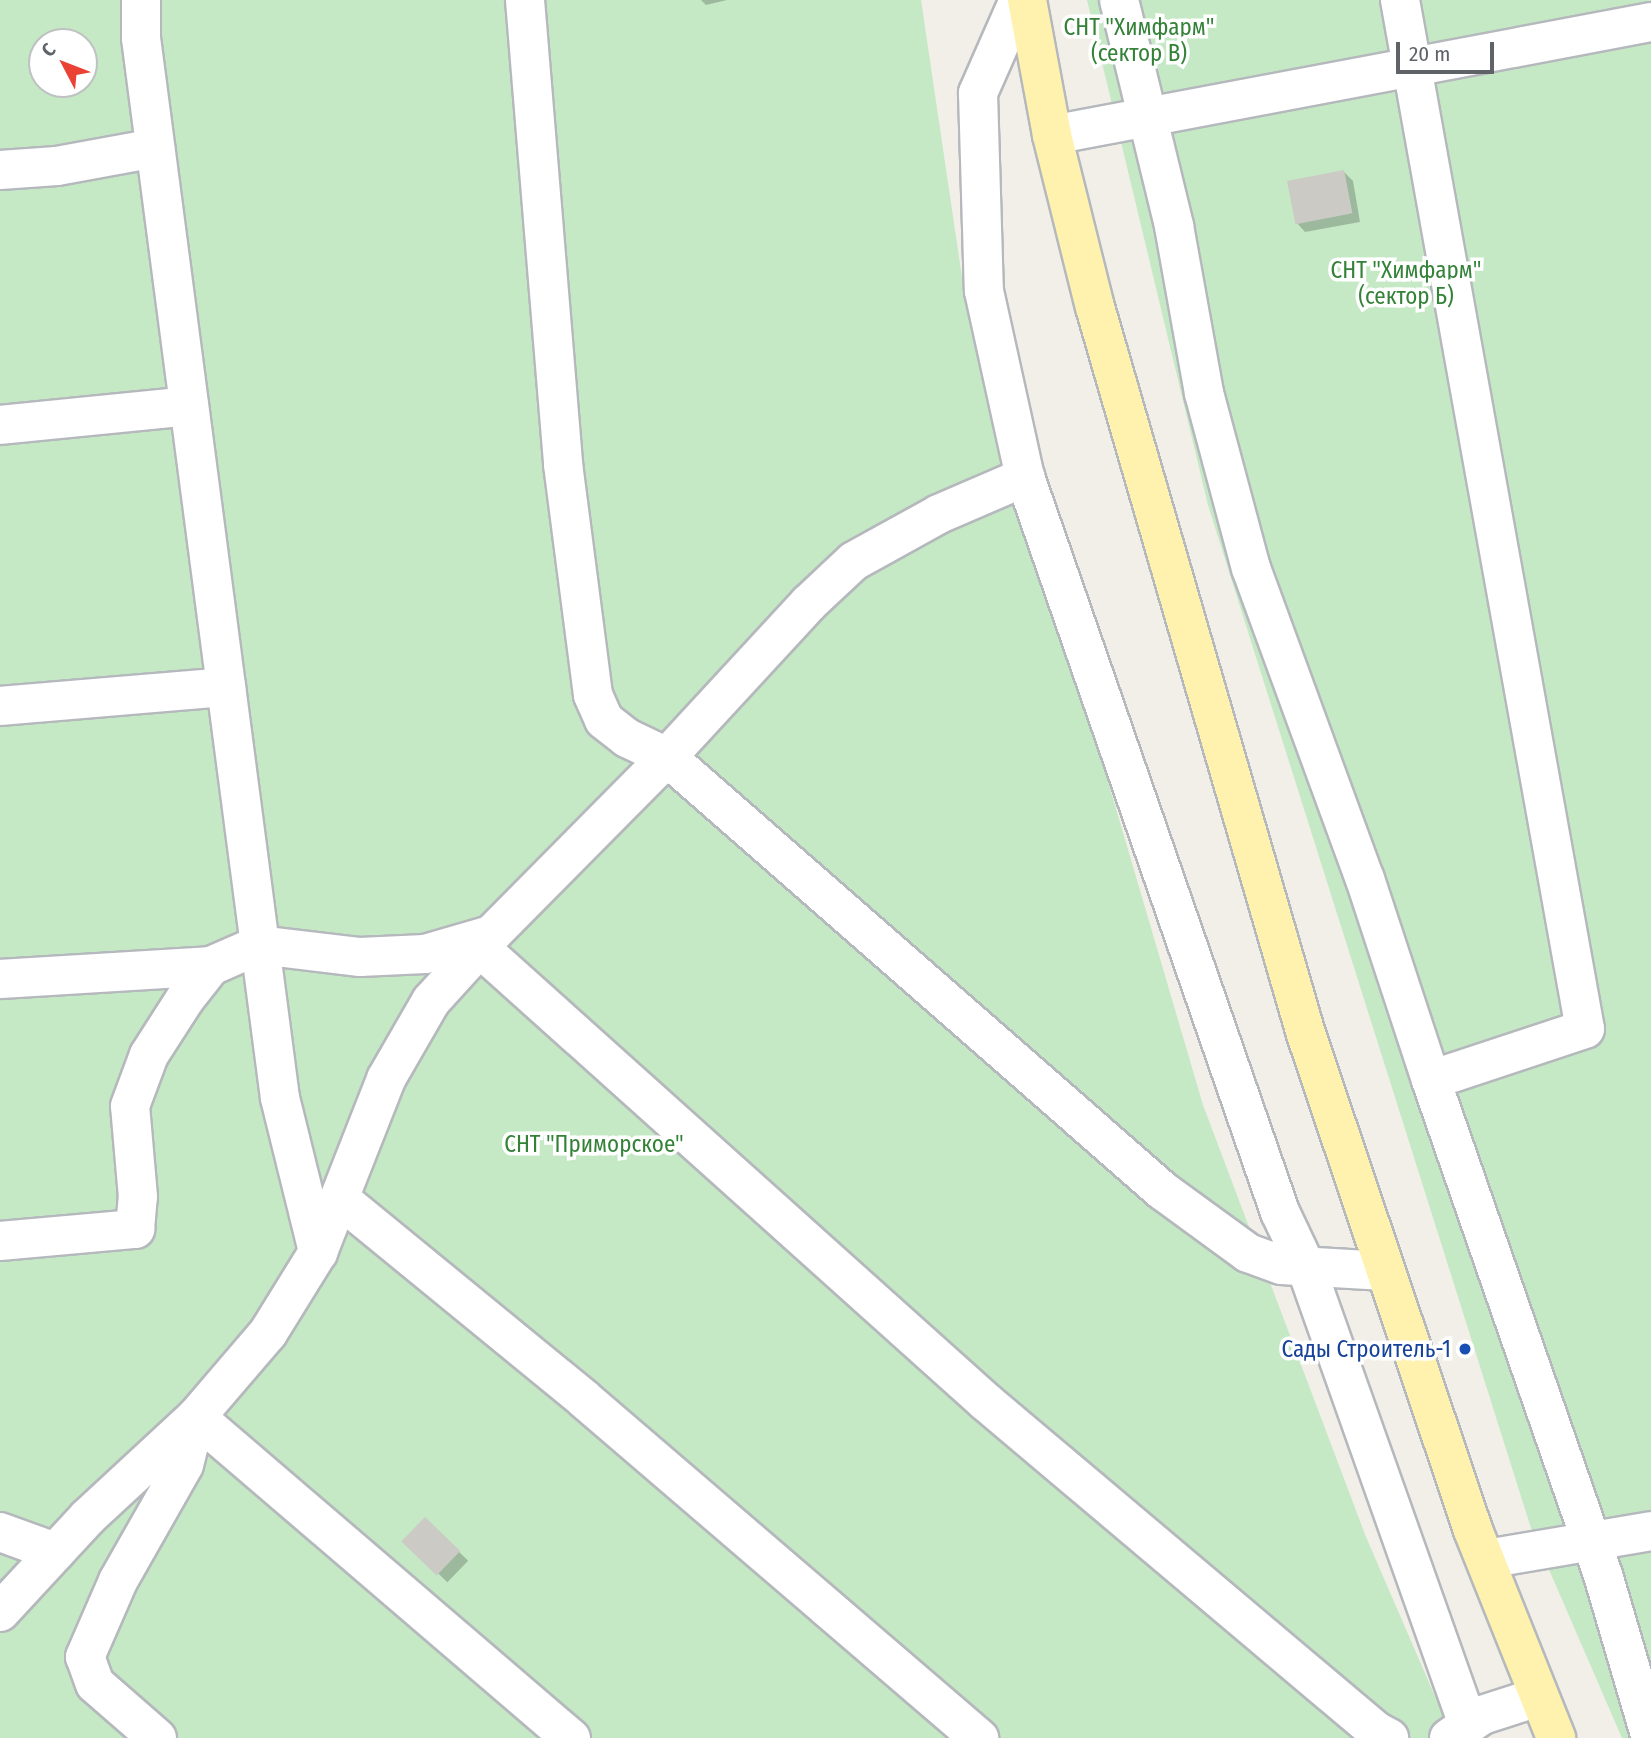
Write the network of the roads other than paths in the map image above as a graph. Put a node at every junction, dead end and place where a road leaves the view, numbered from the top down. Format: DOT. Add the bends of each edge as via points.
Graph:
graph roads {
  1 [pos="141,0"];
  2 [pos="525,0"];
  3 [pos="1018,0"];
  4 [pos="1027,0"];
  5 [pos="1119,0"];
  6 [pos="1400,0"];
  7 [pos="1651,22"];
  8 [pos="1413,66"];
  9 [pos="1148,116"];
  10 [pos="1052,135"];
  11 [pos="155,148"];
  12 [pos="0,170"];
  13 [pos="189,406"];
  14 [pos="0,425"];
  15 [pos="1025,477"];
  16 [pos="226,687"];
  17 [pos="0,706"];
  18 [pos="667,757"];
  19 [pos="485,941"];
  20 [pos="259,945"];
  21 [pos="211,966"];
  22 [pos="0,979"];
  23 [pos="1431,1080"];
  24 [pos="340,1199"];
  25 [pos="0,1241"];
  26 [pos="318,1252"];
  27 [pos="1306,1267"];
  28 [pos="1385,1271"];
  29 [pos="196,1417"];
  30 [pos="1651,1531"];
  31 [pos="0,1532"];
  32 [pos="1589,1542"];
  33 [pos="55,1552"];
  34 [pos="1486,1559"];
  35 [pos="0,1612"];
  36 [pos="1538,1697"];
  37 [pos="1458,1731"];
  38 [pos="157,1738"];
  39 [pos="570,1738"];
  40 [pos="979,1738"];
  41 [pos="1389,1738"];
  42 [pos="1556,1738"];
  43 [pos="1651,1738"];
  1 -- 11 [label="street" via="141,38"];
  2 -- 18 [label="street" via="563,464 593,695 604,720 626,738"];
  3 -- 15 [label="street" via="978,93 984,291"];
  4 -- 10 [label="main road"];
  5 -- 9 [label="street"];
  6 -- 8 [label="street"];
  7 -- 8 [label="street"];
  8 -- 9 [label="street"];
  8 -- 23 [label="street" via="1585,1029"];
  9 -- 10 [label="street"];
  9 -- 23 [label="street" via="1174,226 1204,393 1251,568 1365,879"];
  10 -- 28 [label="main road" via="1094,307 1306,1034"];
  11 -- 12 [label="street" via="57,166"];
  11 -- 13 [label="street"];
  13 -- 14 [label="street"];
  13 -- 16 [label="street"];
  15 -- 18 [label="street" via="939,514 854,561 808,604"];
  15 -- 27 [label="street" via="1280,1212"];
  16 -- 17 [label="street"];
  16 -- 20 [label="street"];
  18 -- 19 [label="street"];
  18 -- 27 [label="street" via="1163,1191 1248,1253 1281,1265"];
  19 -- 20 [label="street" via="425,954 373,956"];
  19 -- 24 [label="street" via="431,1001 386,1079"];
  19 -- 41 [label="street" via="986,1402"];
  20 -- 21 [label="street"];
  20 -- 26 [label="street" via="279,1098"];
  21 -- 22 [label="street"];
  21 -- 25 [label="street" via="149,1055 130,1106 138,1197 135,1229"];
  23 -- 32 [label="street"];
  24 -- 26 [label="street"];
  24 -- 40 [label="street" via="584,1399"];
  26 -- 29 [label="street" via="268,1333"];
  27 -- 28 [label="street"];
  27 -- 37 [label="street"];
  28 -- 34 [label="main road"];
  29 -- 33 [label="street"];
  29 -- 38 [label="street" via="184,1465 118,1581 85,1657 95,1684"];
  29 -- 39 [label="street"];
  30 -- 32 [label="street"];
  31 -- 33 [label="street"];
  32 -- 34 [label="street"];
  32 -- 43 [label="street"];
  33 -- 35 [label="street"];
  34 -- 36 [label="main road"];
  36 -- 37 [label="street" via="1482,1715"];
  36 -- 42 [label="main road"];
}
